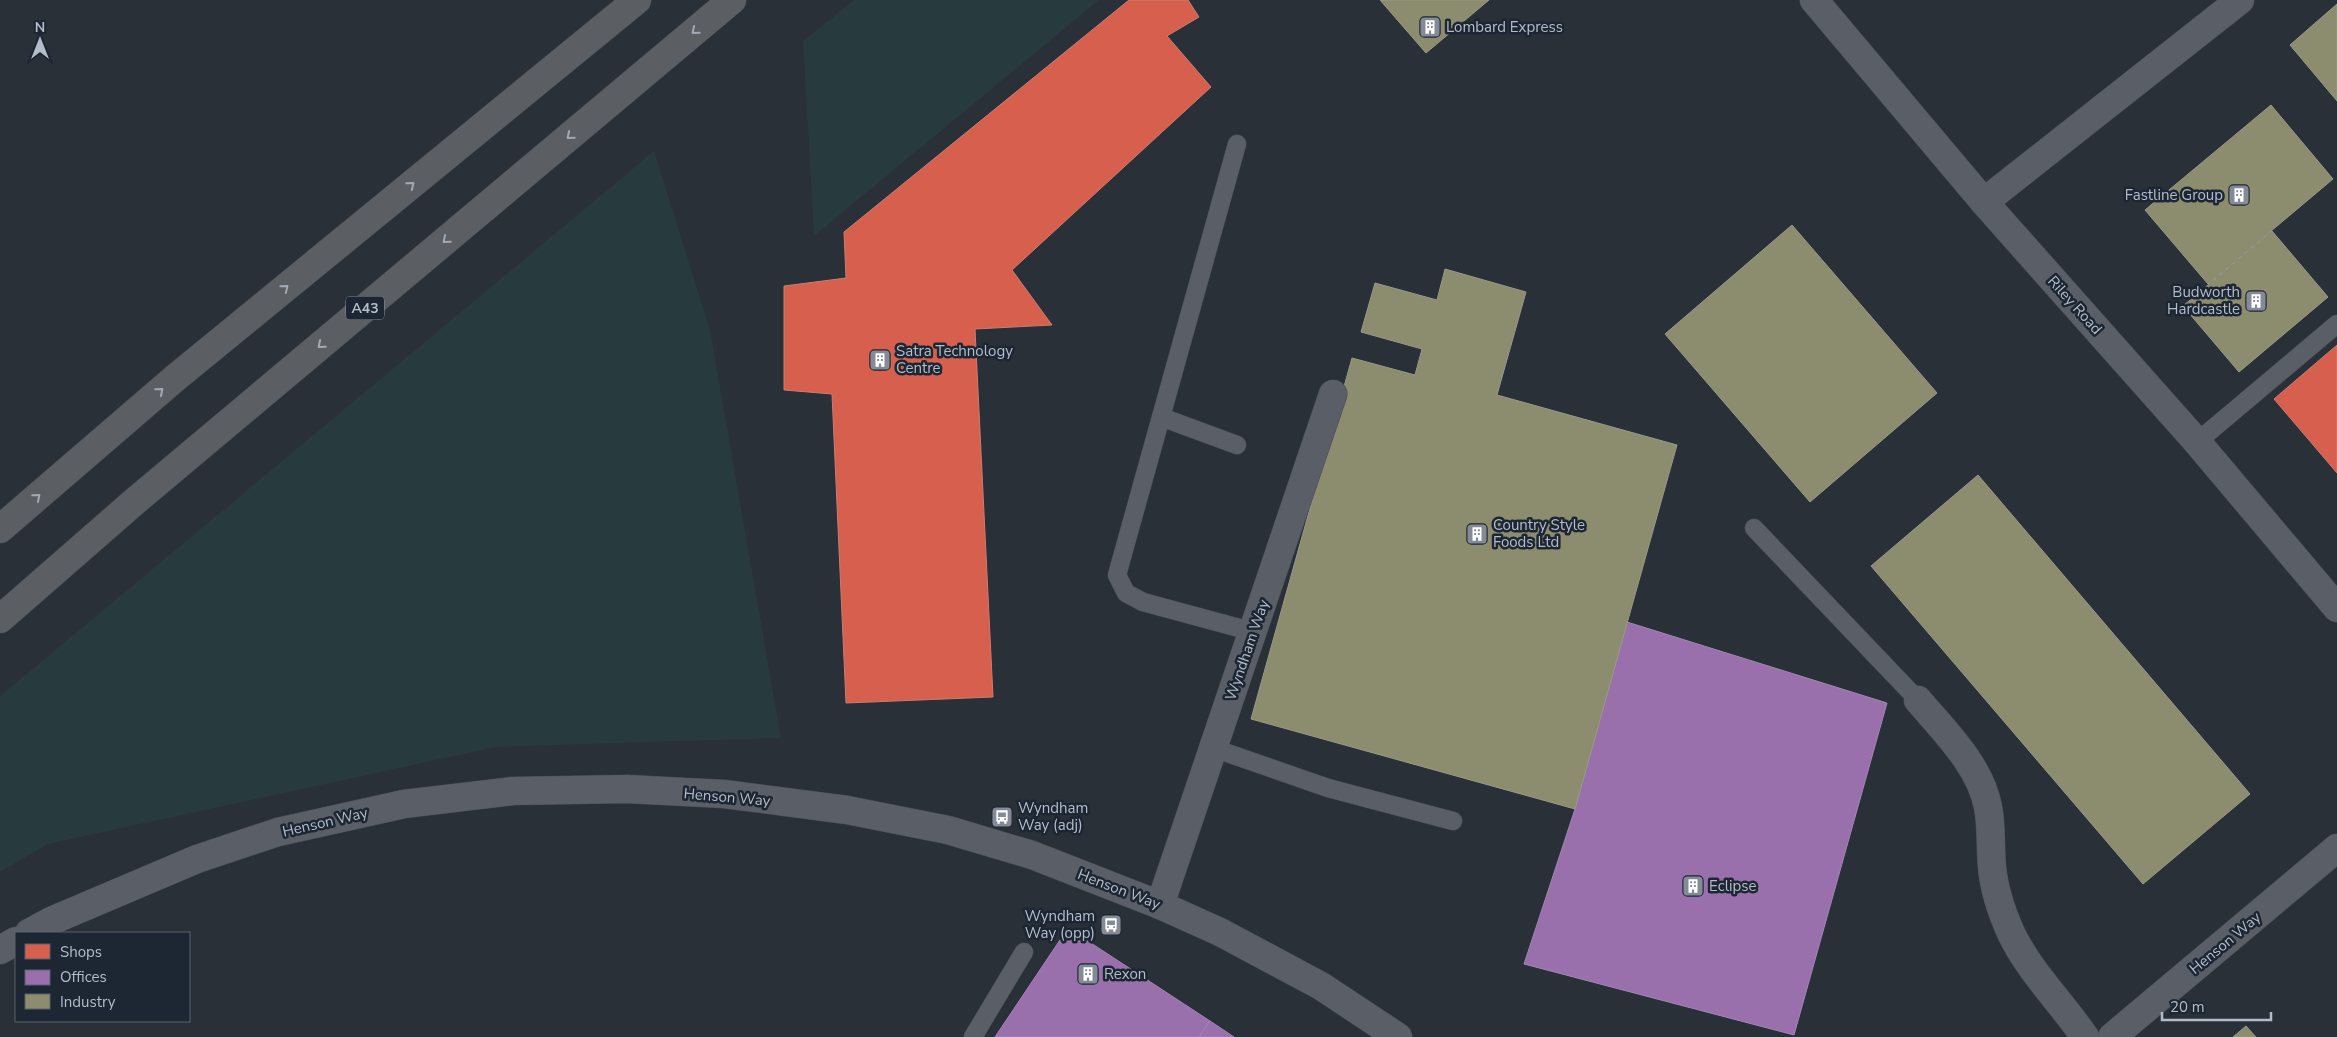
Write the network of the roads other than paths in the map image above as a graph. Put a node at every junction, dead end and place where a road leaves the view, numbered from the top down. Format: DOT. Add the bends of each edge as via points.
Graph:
graph roads {
  1 [pos="637,0"];
  2 [pos="732,0"];
  3 [pos="1814,0"];
  4 [pos="2240,0"];
  5 [pos="1238,144"];
  6 [pos="1984,202"];
  7 [pos="2337,324"];
  8 [pos="1332,394"];
  9 [pos="1161,418"];
  10 [pos="2197,442"];
  11 [pos="1237,445"];
  12 [pos="1754,528"];
  13 [pos="0,529"];
  14 [pos="2337,608"];
  15 [pos="0,620"];
  16 [pos="1254,632"];
  17 [pos="1918,700"];
  18 [pos="1213,748"];
  19 [pos="1453,821"];
  20 [pos="2337,848"];
  21 [pos="1160,905"];
  22 [pos="31,932"];
  23 [pos="15,942"];
  24 [pos="0,950"];
  25 [pos="1024,952"];
  26 [pos="973,1037"];
  27 [pos="1398,1037"];
  28 [pos="2085,1037"];
  29 [pos="2112,1037"];
  13 -- 1 [label="highway, one-way" via="174,379"];
  2 -- 15 [label="highway, A43, one-way" via="141,496"];
  3 -- 6 [label="street, Riley Road"];
  4 -- 6 [label="street"];
  5 -- 9 [label="lane"];
  6 -- 10 [label="street, Riley Road"];
  7 -- 10 [label="lane"];
  8 -- 16 [label="street, Wyndham Way"];
  9 -- 11 [label="lane"];
  9 -- 16 [label="lane" via="1117,575 1126,593 1143,602"];
  10 -- 14 [label="street, Riley Road"];
  12 -- 17 [label="lane"];
  16 -- 18 [label="street, Wyndham Way"];
  17 -- 28 [label="street" via="1960,751 1980,783 1988,806 1992,868 2000,905 2011,933 2028,964"];
  18 -- 19 [label="lane" via="1328,788"];
  18 -- 21 [label="street, Wyndham Way"];
  20 -- 29 [label="street, Henson Way"];
  21 -- 22 [label="street, Henson Way" via="1032,855 948,830 847,810 724,794 627,789 514,791 404,804 278,832 197,859"];
  21 -- 27 [label="street, Henson Way" via="1220,932 1321,986"];
  23 -- 24 [label="street"];
  25 -- 26 [label="lane"];
}
